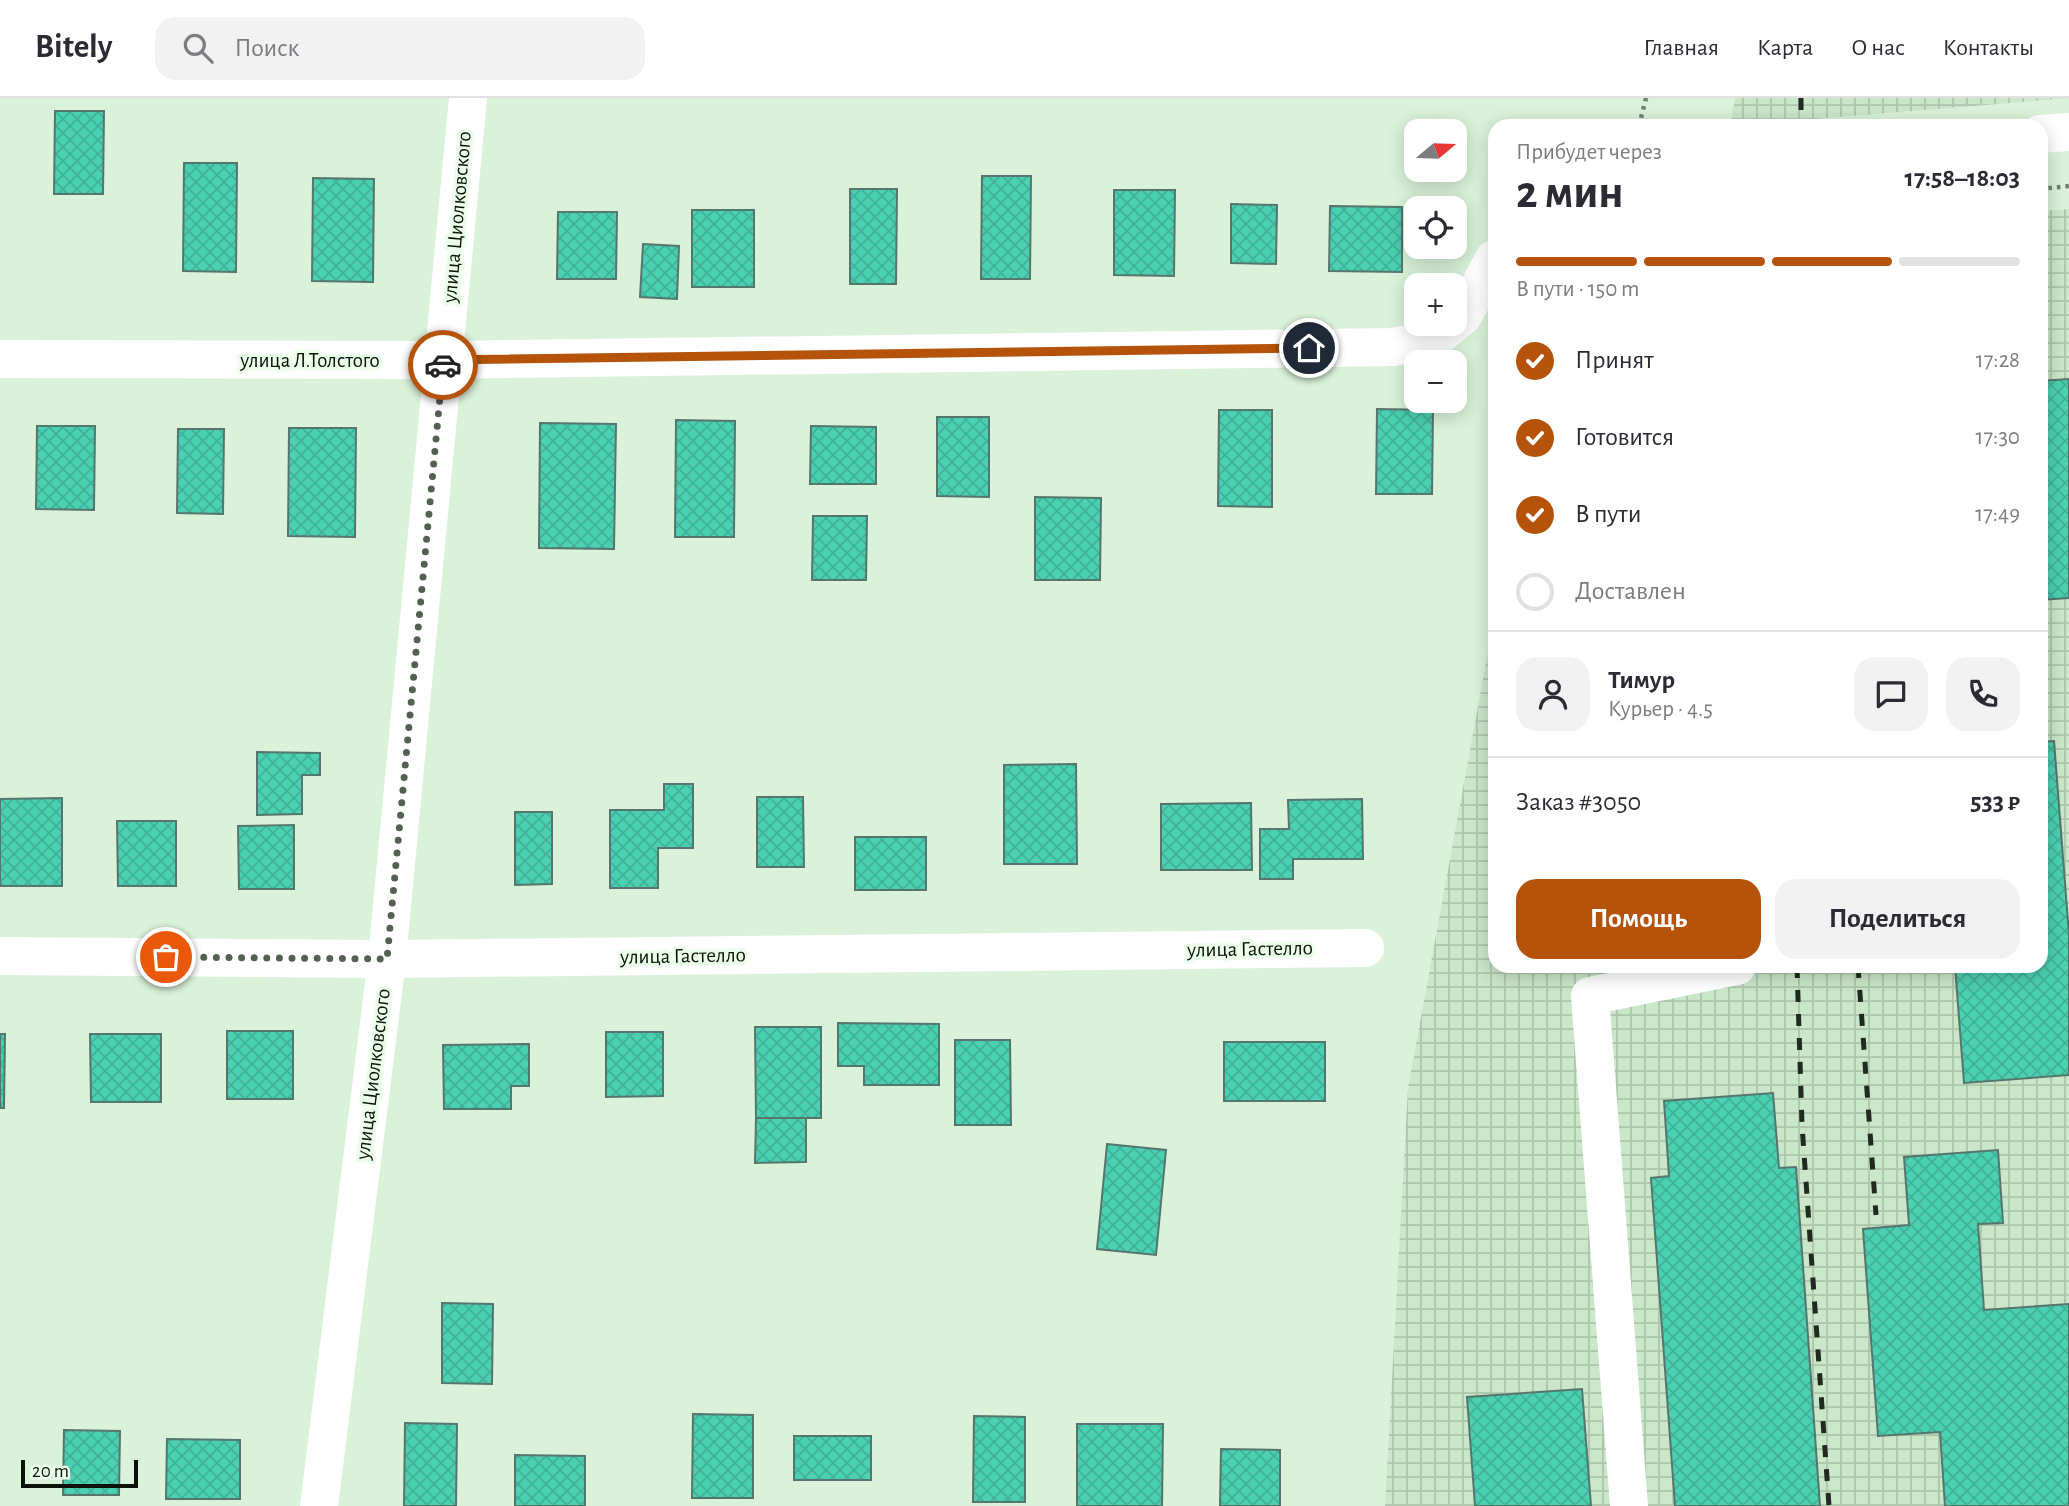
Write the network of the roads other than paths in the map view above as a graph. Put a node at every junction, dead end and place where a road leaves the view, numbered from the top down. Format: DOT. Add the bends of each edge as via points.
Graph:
graph roads {
  1 [pos="468,98"];
  2 [pos="2069,132"];
  3 [pos="2048,133"];
  4 [pos="1488,270"];
  5 [pos="1467,309"];
  6 [pos="1439,336"];
  7 [pos="0,359"];
  8 [pos="443,360"];
  9 [pos="1365,948"];
  10 [pos="0,956"];
  11 [pos="387,959"];
  12 [pos="1703,973"];
  13 [pos="319,1506"];
  14 [pos="1629,1506"];
  1 -- 8 [label="street, улица Циолковского"];
  2 -- 3 [label="street"];
  4 -- 5 [label="street, улица Л.Толстого"];
  6 -- 8 [label="street, улица Л.Толстого" via="1393,347"];
  7 -- 8 [label="street, улица Л.Толстого"];
  8 -- 11 [label="street, улица Циолковского"];
  9 -- 11 [label="street, улица Гастелло"];
  10 -- 11 [label="street, улица Гастелло"];
  11 -- 13 [label="street, улица Циолковского"];
  12 -- 14 [label="street" via="1590,996"];
}
